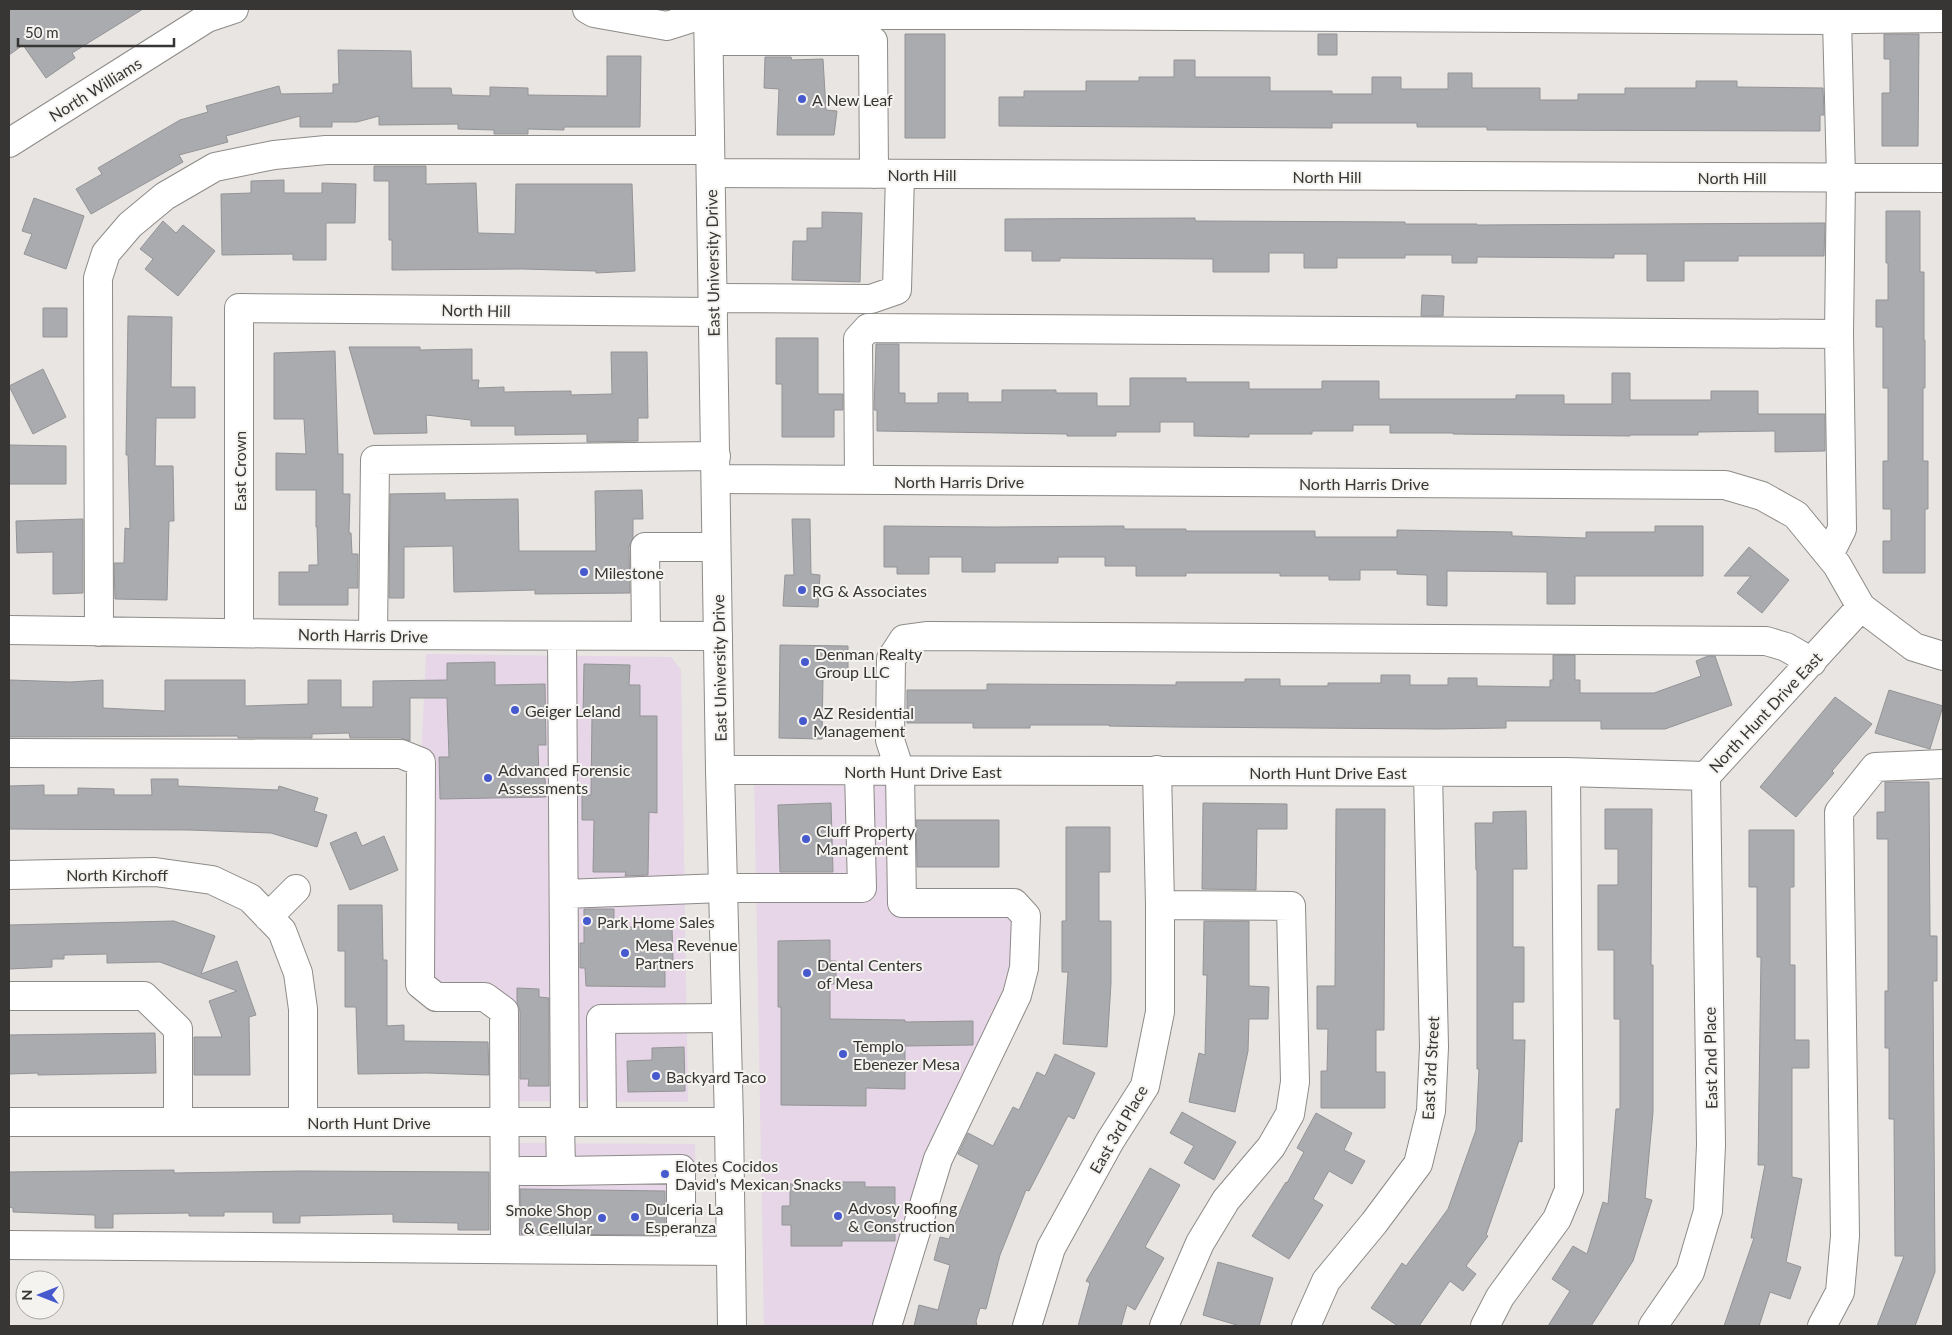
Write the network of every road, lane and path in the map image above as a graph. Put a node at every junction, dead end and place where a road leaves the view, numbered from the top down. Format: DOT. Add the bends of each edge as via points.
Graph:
graph roads {
  1 [pos="234,9"];
  2 [pos="587,9"];
  3 [pos="705,10"];
  4 [pos="1943,18"];
  5 [pos="1837,20"];
  6 [pos="709,41"];
  7 [pos="9,143"];
  8 [pos="711,162"];
  9 [pos="886,174"];
  10 [pos="1841,178"];
  11 [pos="1943,178"];
  12 [pos="713,305"];
  13 [pos="238,308"];
  14 [pos="1839,334"];
  15 [pos="716,467"];
  16 [pos="859,480"];
  17 [pos="716,546"];
  18 [pos="1829,555"];
  19 [pos="1861,607"];
  20 [pos="9,630"];
  21 [pos="99,632"];
  22 [pos="239,633"];
  23 [pos="373,635"];
  24 [pos="562,636"];
  25 [pos="646,636"];
  26 [pos="718,636"];
  27 [pos="1943,656"];
  28 [pos="1812,662"];
  29 [pos="9,753"];
  30 [pos="1943,764"];
  31 [pos="720,770"];
  32 [pos="1157,770"];
  33 [pos="859,771"];
  34 [pos="900,771"];
  35 [pos="1428,772"];
  36 [pos="1566,772"];
  37 [pos="1706,776"];
  38 [pos="9,875"];
  39 [pos="723,888"];
  40 [pos="296,889"];
  41 [pos="564,894"];
  42 [pos="1160,905"];
  43 [pos="268,917"];
  44 [pos="9,996"];
  45 [pos="726,1018"];
  46 [pos="9,1122"];
  47 [pos="178,1122"];
  48 [pos="303,1122"];
  49 [pos="504,1122"];
  50 [pos="562,1122"];
  51 [pos="602,1122"];
  52 [pos="729,1122"];
  53 [pos="522,1171"];
  54 [pos="561,1171"];
  55 [pos="681,1240"];
  56 [pos="9,1245"];
  57 [pos="505,1248"];
  58 [pos="731,1251"];
  59 [pos="732,1326"];
  60 [pos="887,1326"];
  61 [pos="1027,1326"];
  62 [pos="1164,1326"];
  63 [pos="1306,1326"];
  64 [pos="1485,1326"];
  65 [pos="1653,1326"];
  66 [pos="1822,1326"];
  1 -- 7 [label="street, North Williams" via="207,18"];
  2 -- 3 [label="street" via="666,26"];
  3 -- 5 [label="street"];
  3 -- 6 [label="street, East University Drive"];
  4 -- 5 [label="street"];
  5 -- 10 [label="street"];
  6 -- 8 [label="street, East University Drive"];
  6 -- 9 [label="street" via="873,41"];
  8 -- 9 [label="street, North Hill"];
  8 -- 12 [label="street, East University Drive"];
  8 -- 21 [label="street, North Hill" via="326,150 274,155 215,167 165,196 130,226 106,253 98,278"];
  9 -- 10 [label="street, North Hill"];
  9 -- 12 [label="street, North Hill" via="897,290 871,299"];
  10 -- 11 [label="street, North Hill"];
  10 -- 14 [label="street"];
  12 -- 13 [label="street, North Hill"];
  12 -- 15 [label="street, East University Drive"];
  13 -- 22 [label="street, East Crown"];
  14 -- 16 [label="street" via="868,328 858,339"];
  14 -- 18 [label="street" via="1842,529"];
  15 -- 16 [label="street, North Harris Drive"];
  15 -- 17 [label="street, East University Drive"];
  15 -- 23 [label="street, North Harris Drive" via="374,460"];
  16 -- 18 [label="street, North Harris Drive" via="1725,485 1762,496 1796,514"];
  17 -- 25 [label="street" via="645,547"];
  17 -- 26 [label="street, East University Drive"];
  18 -- 19 [label="street, North Harris Drive"];
  19 -- 27 [label="street, North Harris Drive" via="1914,647"];
  19 -- 28 [label="street, North Hunt Drive East"];
  20 -- 21 [label="street, North Harris Drive"];
  21 -- 22 [label="street, North Harris Drive"];
  22 -- 23 [label="street, North Harris Drive"];
  23 -- 24 [label="street, North Harris Drive"];
  24 -- 25 [label="street, North Harris Drive"];
  24 -- 41 [label="street"];
  25 -- 26 [label="street, North Harris Drive"];
  26 -- 31 [label="street, East University Drive"];
  28 -- 34 [label="street" via="1766,641 926,636 904,639 890,659 890,740"];
  28 -- 37 [label="street, North Hunt Drive East"];
  29 -- 49 [label="street" via="401,754 421,762 420,984 436,997 485,997 504,1011"];
  30 -- 66 [label="street" via="1875,767 1839,812 1845,1236 1840,1292"];
  31 -- 33 [label="street, North Hunt Drive East"];
  31 -- 39 [label="street, East University Drive"];
  32 -- 34 [label="street, North Hunt Drive East"];
  32 -- 35 [label="street, North Hunt Drive East"];
  32 -- 42 [label="street, East 3rd Place"];
  33 -- 34 [label="street, North Hunt Drive East"];
  33 -- 39 [label="street" via="862,888"];
  34 -- 60 [label="street" via="902,903 1014,903 1026,916 1024,968 1018,995 938,1159"];
  35 -- 36 [label="street, North Hunt Drive East"];
  35 -- 63 [label="street, East 3rd Street" via="1434,1047 1431,1111 1418,1164 1326,1280"];
  36 -- 37 [label="street, North Hunt Drive East"];
  36 -- 64 [label="street" via="1569,1190 1557,1219 1500,1297"];
  37 -- 65 [label="street, East 2nd Place" via="1711,1145 1708,1211 1690,1272"];
  38 -- 43 [label="street, North Kirchoff" via="155,872 212,880 250,898"];
  39 -- 41 [label="street"];
  39 -- 45 [label="street, East University Drive"];
  40 -- 43 [label="street"];
  41 -- 50 [label="street"];
  42 -- 61 [label="street, East 3rd Place" via="1160,1012 1145,1086 1110,1141 1051,1248"];
  42 -- 62 [label="street" via="1291,906 1294,1082 1290,1114 1271,1147 1226,1200 1204,1236"];
  43 -- 48 [label="street, North Kirchoff" via="282,931 298,974 303,1009"];
  44 -- 47 [label="street" via="144,996 178,1029"];
  45 -- 51 [label="street" via="601,1019"];
  45 -- 52 [label="street, East University Drive"];
  46 -- 47 [label="street, North Hunt Drive"];
  47 -- 48 [label="street, North Hunt Drive"];
  48 -- 49 [label="street, North Hunt Drive"];
  49 -- 50 [label="street, North Hunt Drive"];
  49 -- 57 [label="street"];
  50 -- 51 [label="street, North Hunt Drive"];
  50 -- 54 [label="street"];
  51 -- 52 [label="street, North Hunt Drive"];
  52 -- 58 [label="street, East University Drive"];
  53 -- 54 [label="street"];
  54 -- 55 [label="street" via="681,1170"];
  56 -- 57 [label="street"];
  57 -- 58 [label="street"];
  58 -- 59 [label="street, East University Drive"];
}
